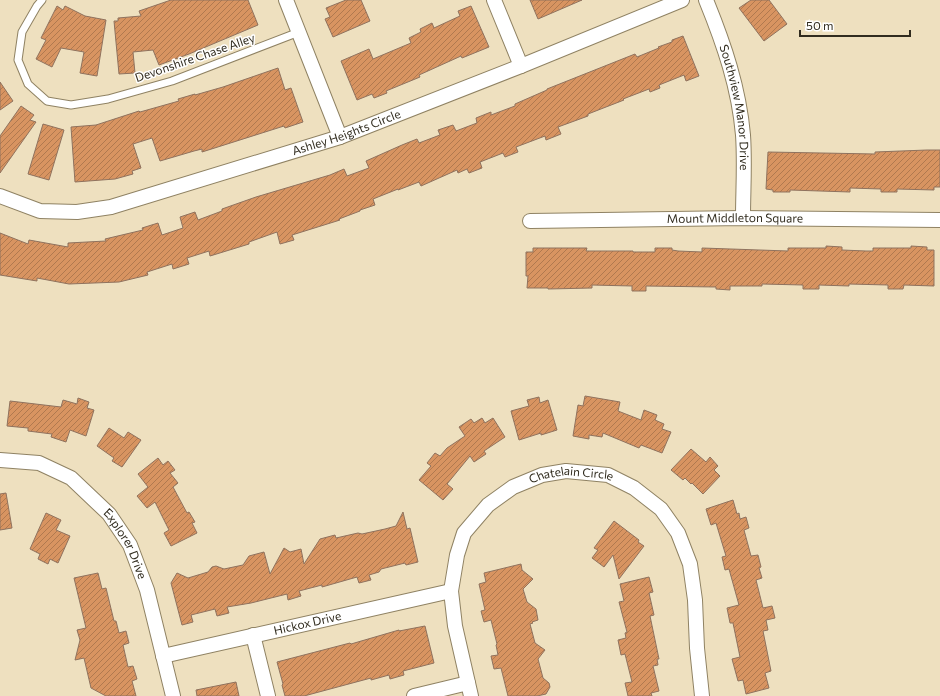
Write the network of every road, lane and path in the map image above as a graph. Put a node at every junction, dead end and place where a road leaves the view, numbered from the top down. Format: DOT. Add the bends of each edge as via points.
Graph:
graph roads {
  1 [pos="42,0"];
  2 [pos="286,0"];
  3 [pos="494,0"];
  4 [pos="682,0"];
  5 [pos="706,0"];
  6 [pos="299,32"];
  7 [pos="521,66"];
  8 [pos="340,137"];
  9 [pos="0,196"];
  10 [pos="743,218"];
  11 [pos="939,220"];
  12 [pos="530,221"];
  13 [pos="0,460"];
  14 [pos="451,591"];
  15 [pos="253,635"];
  16 [pos="163,656"];
  17 [pos="469,690"];
  18 [pos="173,696"];
  19 [pos="268,696"];
  20 [pos="414,696"];
  21 [pos="702,696"];
  1 -- 6 [label="lane, Devonshire Chase Alley" via="22,32 18,60 28,84 47,101 72,105 108,99 172,80"];
  2 -- 6 [label="street"];
  3 -- 7 [label="street"];
  4 -- 7 [label="street, Ashley Heights Circle"];
  5 -- 10 [label="street, Southview Manor Drive" via="722,39 735,82 743,135"];
  6 -- 8 [label="street"];
  7 -- 8 [label="street, Ashley Heights Circle"];
  8 -- 9 [label="street, Ashley Heights Circle" via="111,207 77,212 40,211"];
  10 -- 11 [label="street, Mount Middleton Square"];
  10 -- 12 [label="street, Mount Middleton Square"];
  13 -- 16 [label="street, Explorer Drive" via="39,463 71,478 109,514 130,545 147,590"];
  14 -- 15 [label="street, Hickox Drive"];
  14 -- 17 [label="street, Chatelain Circle" via="455,626"];
  14 -- 21 [label="street, Chatelain Circle" via="456,555 464,533 488,505 513,487 542,475 566,471 608,475 634,488 661,509 678,533 690,564"];
  15 -- 16 [label="street, Hickox Drive"];
  15 -- 19 [label="street"];
  16 -- 18 [label="street, Explorer Drive"];
  17 -- 20 [label="street"];
}
